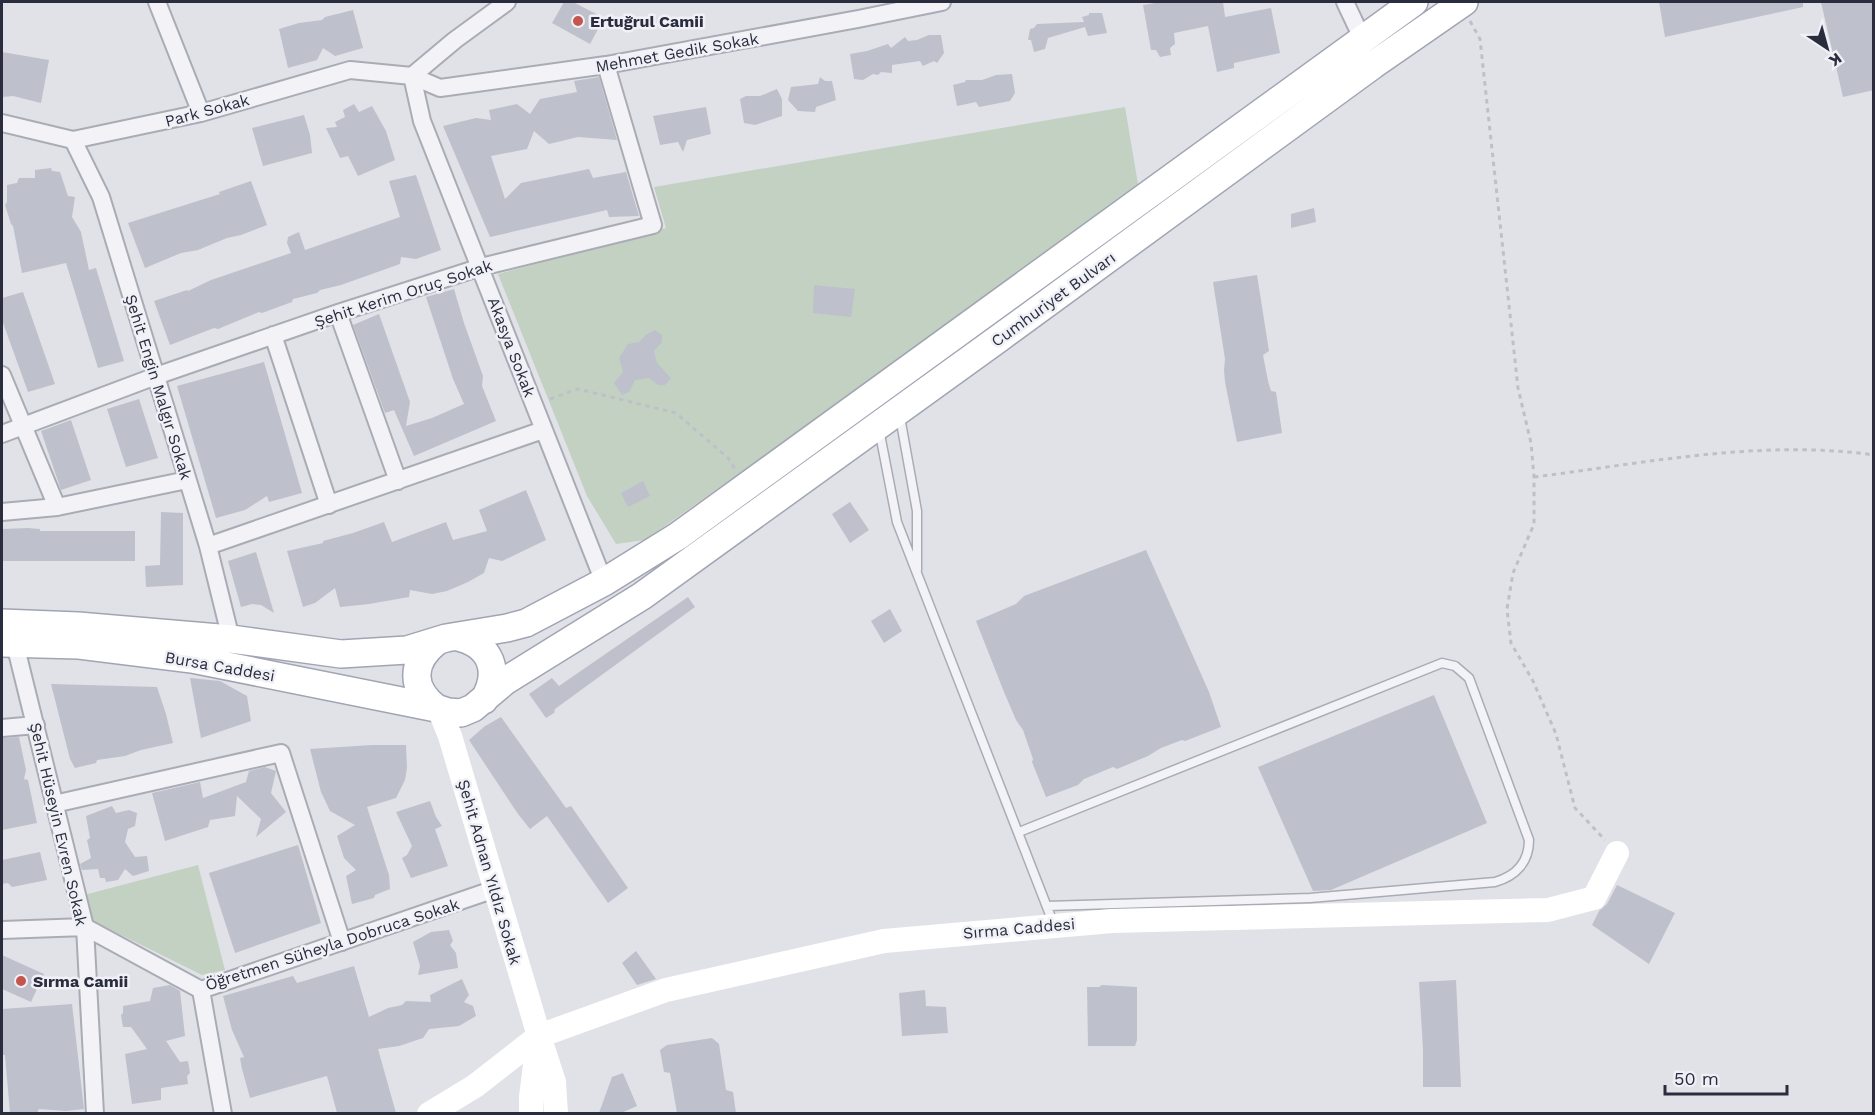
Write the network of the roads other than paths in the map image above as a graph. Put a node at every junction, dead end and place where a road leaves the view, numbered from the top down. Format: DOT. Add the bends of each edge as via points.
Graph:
graph roads {
  1 [pos="157,2"];
  2 [pos="507,2"];
  3 [pos="942,2"];
  4 [pos="1345,2"];
  5 [pos="1414,2"];
  6 [pos="1462,3"];
  7 [pos="1362,38"];
  8 [pos="606,65"];
  9 [pos="412,76"];
  10 [pos="201,113"];
  11 [pos="2,123"];
  12 [pos="73,140"];
  13 [pos="481,267"];
  14 [pos="338,313"];
  15 [pos="273,335"];
  16 [pos="2,375"];
  17 [pos="156,376"];
  18 [pos="888,418"];
  19 [pos="22,425"];
  20 [pos="543,430"];
  21 [pos="2,434"];
  22 [pos="188,480"];
  23 [pos="398,480"];
  24 [pos="329,505"];
  25 [pos="57,507"];
  26 [pos="2,512"];
  27 [pos="208,546"];
  28 [pos="917,576"];
  29 [pos="604,582"];
  30 [pos="642,596"];
  31 [pos="6,637"];
  32 [pos="231,639"];
  33 [pos="447,640"];
  34 [pos="483,700"];
  35 [pos="437,709"];
  36 [pos="36,725"];
  37 [pos="2,728"];
  38 [pos="54,804"];
  39 [pos="1019,832"];
  40 [pos="1617,853"];
  41 [pos="495,889"];
  42 [pos="1050,916"];
  43 [pos="85,927"];
  44 [pos="2,930"];
  45 [pos="342,942"];
  46 [pos="201,990"];
  47 [pos="538,1036"];
  48 [pos="95,1113"];
  49 [pos="223,1113"];
  50 [pos="429,1113"];
  51 [pos="531,1113"];
  52 [pos="556,1113"];
  1 -- 10 [label="street"];
  2 -- 9 [label="street"];
  3 -- 8 [label="street, Mehmet Gedik Sokak"];
  4 -- 7 [label="street"];
  5 -- 7 [label="main road, Cumhuriyet Bulvarı"];
  6 -- 18 [label="main road, Cumhuriyet Bulvarı" via="1372,64"];
  7 -- 29 [label="main road, Cumhuriyet Bulvarı" via="678,536"];
  8 -- 9 [label="street, Mehmet Gedik Sokak" via="440,88"];
  8 -- 13 [label="street, Şehit Kerim Oruç Sokak" via="652,225"];
  9 -- 10 [label="street, Park Sokak" via="350,70"];
  9 -- 13 [label="street, Akasya Sokak" via="422,121"];
  10 -- 12 [label="street, Park Sokak"];
  11 -- 12 [label="street, Park Sokak"];
  12 -- 17 [label="street, Şehit Engin Malgır Sokak" via="101,197"];
  13 -- 14 [label="street, Şehit Kerim Oruç Sokak"];
  13 -- 20 [label="street, Akasya Sokak"];
  14 -- 15 [label="street, Şehit Kerim Oruç Sokak"];
  14 -- 23 [label="street"];
  15 -- 17 [label="street, Şehit Kerim Oruç Sokak"];
  15 -- 24 [label="street"];
  16 -- 19 [label="street"];
  17 -- 19 [label="street, Şehit Kerim Oruç Sokak"];
  17 -- 22 [label="street, Şehit Engin Malgır Sokak"];
  18 -- 28 [label="lane" via="897,522"];
  18 -- 28 [label="lane" via="917,512"];
  18 -- 30 [label="main road, Cumhuriyet Bulvarı"];
  19 -- 21 [label="street, Şehit Kerim Oruç Sokak"];
  19 -- 25 [label="street"];
  20 -- 23 [label="street"];
  20 -- 29 [label="street, Akasya Sokak"];
  22 -- 25 [label="street"];
  22 -- 27 [label="street, Şehit Engin Malgır Sokak"];
  23 -- 24 [label="street"];
  24 -- 27 [label="street"];
  25 -- 26 [label="street"];
  27 -- 32 [label="street, Şehit Engin Malgır Sokak"];
  28 -- 39 [label="lane"];
  29 -- 33 [label="main road, Bursa Caddesi" via="526,622"];
  30 -- 34 [label="main road, Bursa Caddesi" via="505,681"];
  31 -- 32 [label="main road, Bursa Caddesi" via="78,626"];
  31 -- 35 [label="main road, Bursa Caddesi" via="192,659"];
  31 -- 36 [label="street, Şehit Hüseyin Evren Sokak"];
  32 -- 33 [label="main road, Bursa Caddesi" via="341,654 406,650"];
  33 -- 34 [label="main road" via="468,640 487,654 493,677"];
  33 -- 35 [label="main road" via="428,649 417,669 420,692"];
  34 -- 35 [label="main road, Bursa Caddesi" via="461,713"];
  35 -- 41 [label="street, Şehit Adnan Yıldız Sokak" via="450,736"];
  36 -- 37 [label="street"];
  36 -- 38 [label="street, Şehit Hüseyin Evren Sokak"];
  38 -- 43 [label="street, Şehit Hüseyin Evren Sokak"];
  38 -- 45 [label="street" via="281,753"];
  39 -- 42 [label="lane"];
  39 -- 42 [label="lane" via="1442,663 1455,666 1469,678 1529,840 1520,868 1495,882"];
  40 -- 42 [label="street, Sırma Caddesi" via="1594,898 1548,910 1112,921"];
  41 -- 45 [label="street, Öğretmen Süheyla Dobruca Sokak"];
  41 -- 47 [label="street, Şehit Adnan Yıldız Sokak"];
  42 -- 47 [label="street, Sırma Caddesi" via="873,943 666,990"];
  43 -- 44 [label="street"];
  43 -- 46 [label="street, Öğretmen Süheyla Dobruca Sokak"];
  43 -- 48 [label="street, Şehit Hüseyin Evren Sokak"];
  45 -- 46 [label="street, Öğretmen Süheyla Dobruca Sokak"];
  46 -- 49 [label="street"];
  47 -- 50 [label="street, Sırma Caddesi" via="475,1086"];
  47 -- 51 [label="street"];
  47 -- 52 [label="street, Şehit Adnan Yıldız Sokak" via="554,1082"];
}
